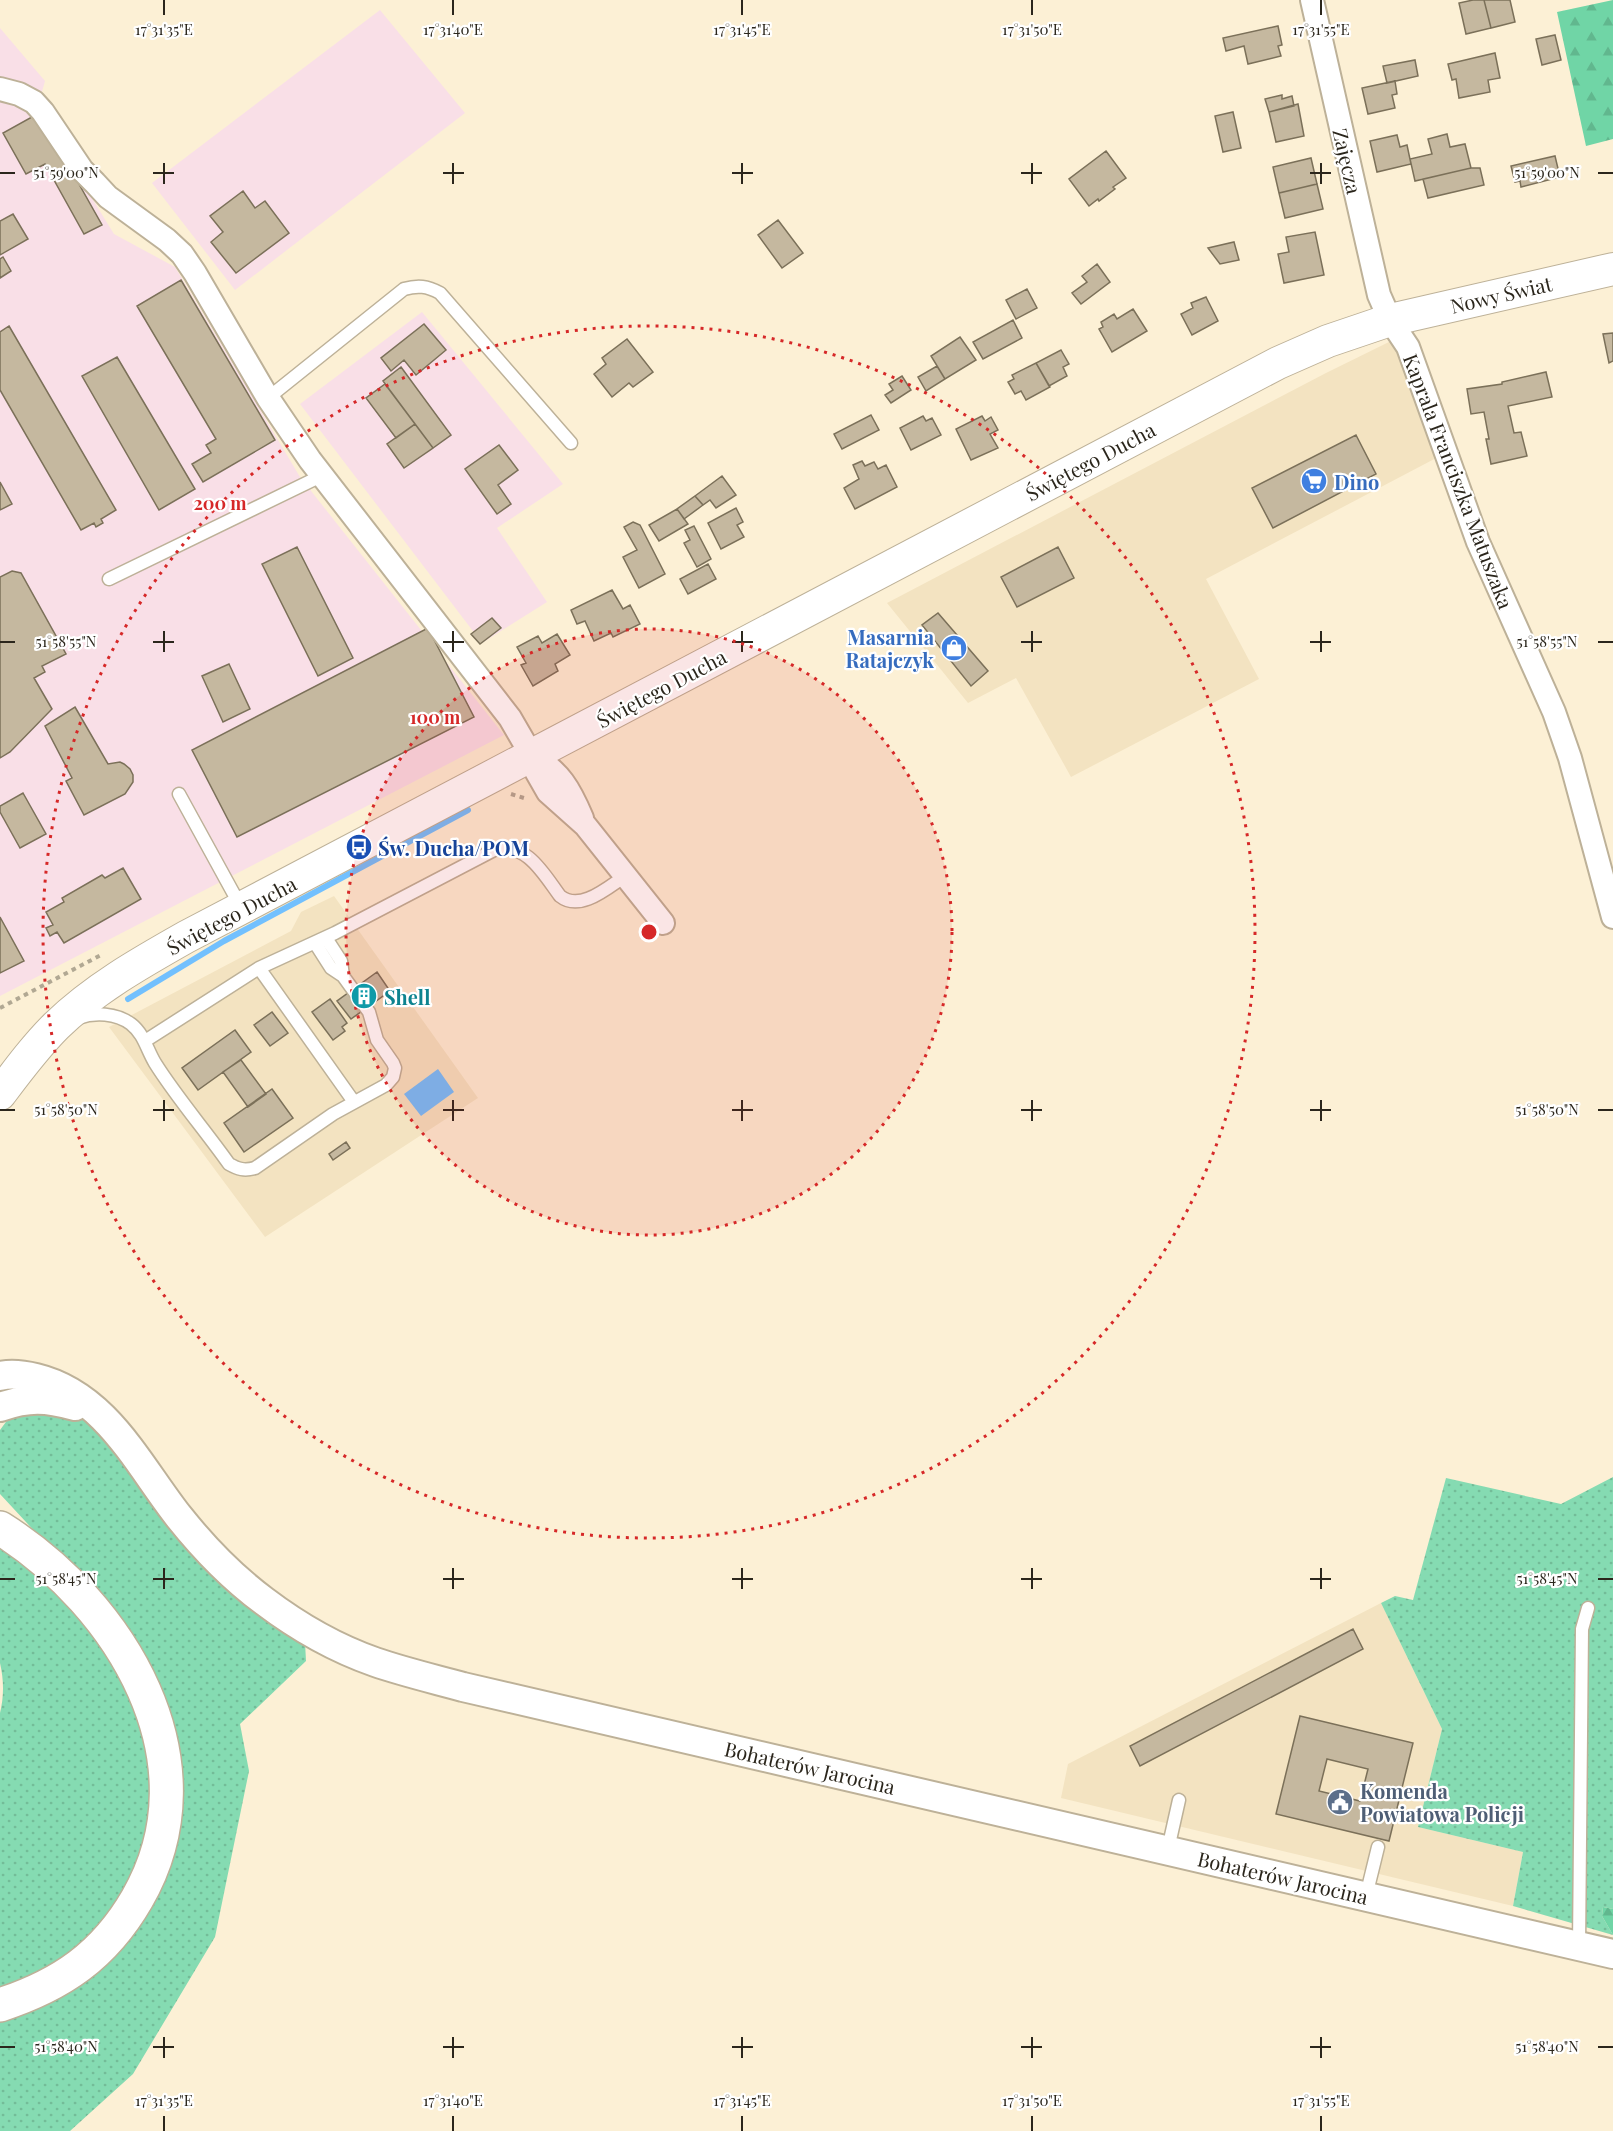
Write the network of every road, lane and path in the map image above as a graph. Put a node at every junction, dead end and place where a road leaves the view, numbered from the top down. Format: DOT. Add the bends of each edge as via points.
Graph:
graph roads {
  1 [pos="1312,0"];
  2 [pos="0,89"];
  3 [pos="1613,269"];
  4 [pos="1390,320"];
  5 [pos="268,398"];
  6 [pos="571,443"];
  7 [pos="321,476"];
  8 [pos="109,579"];
  9 [pos="532,756"];
  10 [pos="179,794"];
  11 [pos="626,876"];
  12 [pos="242,908"];
  13 [pos="1613,917"];
  14 [pos="663,923"];
  15 [pos="320,940"];
  16 [pos="259,968"];
  17 [pos="57,1026"];
  18 [pos="145,1041"];
  19 [pos="0,1094"];
  20 [pos="354,1102"];
  21 [pos="0,1376"];
  22 [pos="0,1407"];
  23 [pos="101,1413"];
  24 [pos="0,1504"];
  25 [pos="0,1528"];
  26 [pos="44,1561"];
  27 [pos="1588,1608"];
  28 [pos="1179,1800"];
  29 [pos="1378,1847"];
  30 [pos="1168,1849"];
  31 [pos="1366,1896"];
  32 [pos="1578,1946"];
  33 [pos="1613,1954"];
  34 [pos="0,2006"];
  1 -- 4 [label="street, Zajęcza" via="1379,295"];
  2 -- 5 [label="street" via="34,102 94,183 182,254"];
  3 -- 4 [label="main road, Nowy Świat"];
  4 -- 9 [label="main road, Świętego Ducha" via="1278,363"];
  4 -- 13 [label="street, Kaprala Franciszka Matuszaka" via="1408,347 1478,542 1554,712"];
  5 -- 6 [label="lane" via="404,289 427,287 440,293"];
  5 -- 7 [label="street"];
  7 -- 8 [label="lane"];
  7 -- 9 [label="street" via="510,718"];
  9 -- 11 [label="street" via="548,792 585,825"];
  9 -- 12 [label="main road, Świętego Ducha"];
  10 -- 12 [label="lane"];
  11 -- 14 [label="street"];
  11 -- 15 [label="lane" via="582,901 566,901 525,854 501,848"];
  12 -- 17 [label="main road, Świętego Ducha" via="130,969"];
  15 -- 16 [label="lane"];
  15 -- 20 [label="lane" via="331,968 343,976 369,1012 377,1040 395,1068 391,1081"];
  16 -- 18 [label="lane"];
  16 -- 20 [label="lane"];
  17 -- 18 [label="lane" via="95,1014 107,1015 132,1025"];
  17 -- 19 [label="main road, Świętego Ducha"];
  18 -- 20 [label="lane" via="155,1063 229,1164 237,1169 246,1171 260,1166"];
  21 -- 23 [label="street, Bohaterów Jarocina" via="27,1376 55,1384"];
  22 -- 23 [label="street" via="37,1399"];
  23 -- 30 [label="street, Bohaterów Jarocina" via="181,1519 223,1565 307,1631 374,1661 463,1687"];
  24 -- 26 [label="highway"];
  25 -- 26 [label="highway"];
  26 -- 34 [label="highway" via="105,1624 145,1691 157,1721 165,1759 167,1811 163,1836 145,1885 108,1940 78,1968 48,1987"];
  27 -- 32 [label="lane" via="1582,1629"];
  28 -- 30 [label="lane"];
  29 -- 31 [label="lane"];
  30 -- 31 [label="street, Bohaterów Jarocina"];
  31 -- 32 [label="street, Bohaterów Jarocina"];
  32 -- 33 [label="street, Bohaterów Jarocina"];
}
